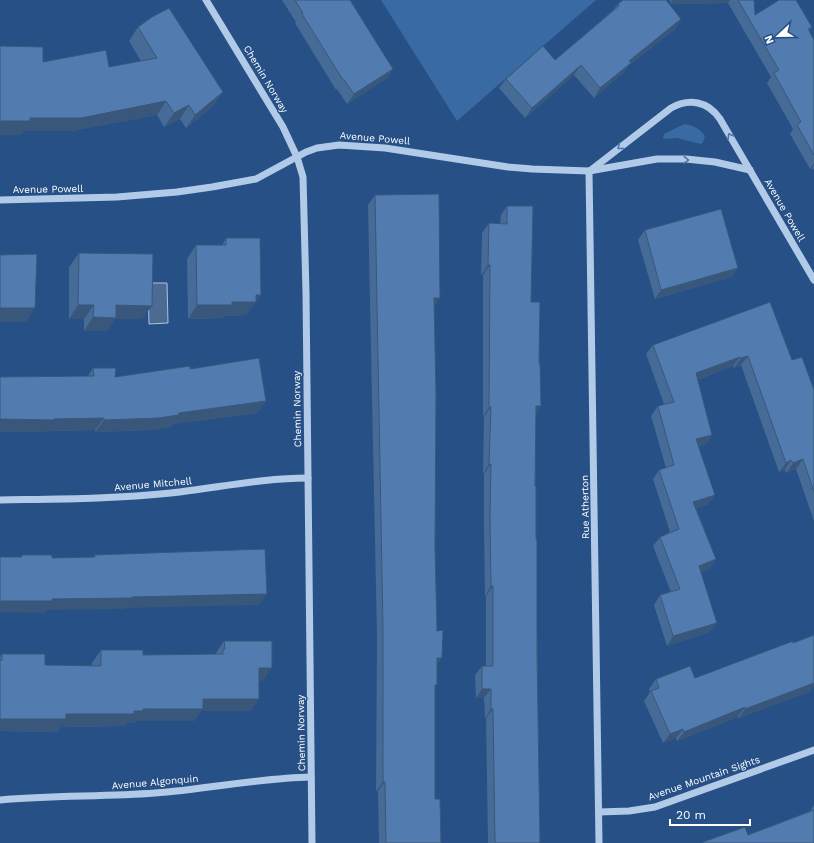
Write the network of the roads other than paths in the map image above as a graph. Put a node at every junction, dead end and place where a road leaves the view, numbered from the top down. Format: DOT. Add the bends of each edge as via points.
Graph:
graph roads {
  1 [pos="206,0"];
  2 [pos="296,156"];
  3 [pos="750,170"];
  4 [pos="589,171"];
  5 [pos="0,200"];
  6 [pos="814,280"];
  7 [pos="308,478"];
  8 [pos="0,500"];
  9 [pos="814,750"];
  10 [pos="312,777"];
  11 [pos="0,800"];
  12 [pos="599,812"];
  13 [pos="312,843"];
  14 [pos="599,843"];
  1 -- 2 [label="street, Chemin Norway" via="284,127"];
  2 -- 4 [label="street, Avenue Powell" via="329,146 361,146 508,167"];
  2 -- 5 [label="street, Avenue Powell" via="256,179 183,192 117,197"];
  2 -- 7 [label="street, Chemin Norway" via="304,198"];
  4 -- 3 [label="street, Avenue Powell, one-way" via="657,159 715,162"];
  3 -- 4 [label="street, Avenue Powell, one-way" via="716,113 705,105 691,102 671,108"];
  3 -- 6 [label="street, Avenue Powell"];
  4 -- 12 [label="street, Rue Atherton"];
  7 -- 8 [label="street, Avenue Mitchell" via="276,479 122,497"];
  7 -- 10 [label="street, Chemin Norway"];
  9 -- 12 [label="street, Avenue Mountain Sights" via="655,807"];
  10 -- 11 [label="street, Avenue Algonquin" via="155,793"];
  10 -- 13 [label="street, Chemin Norway"];
  12 -- 14 [label="street, Rue Atherton"];
}
